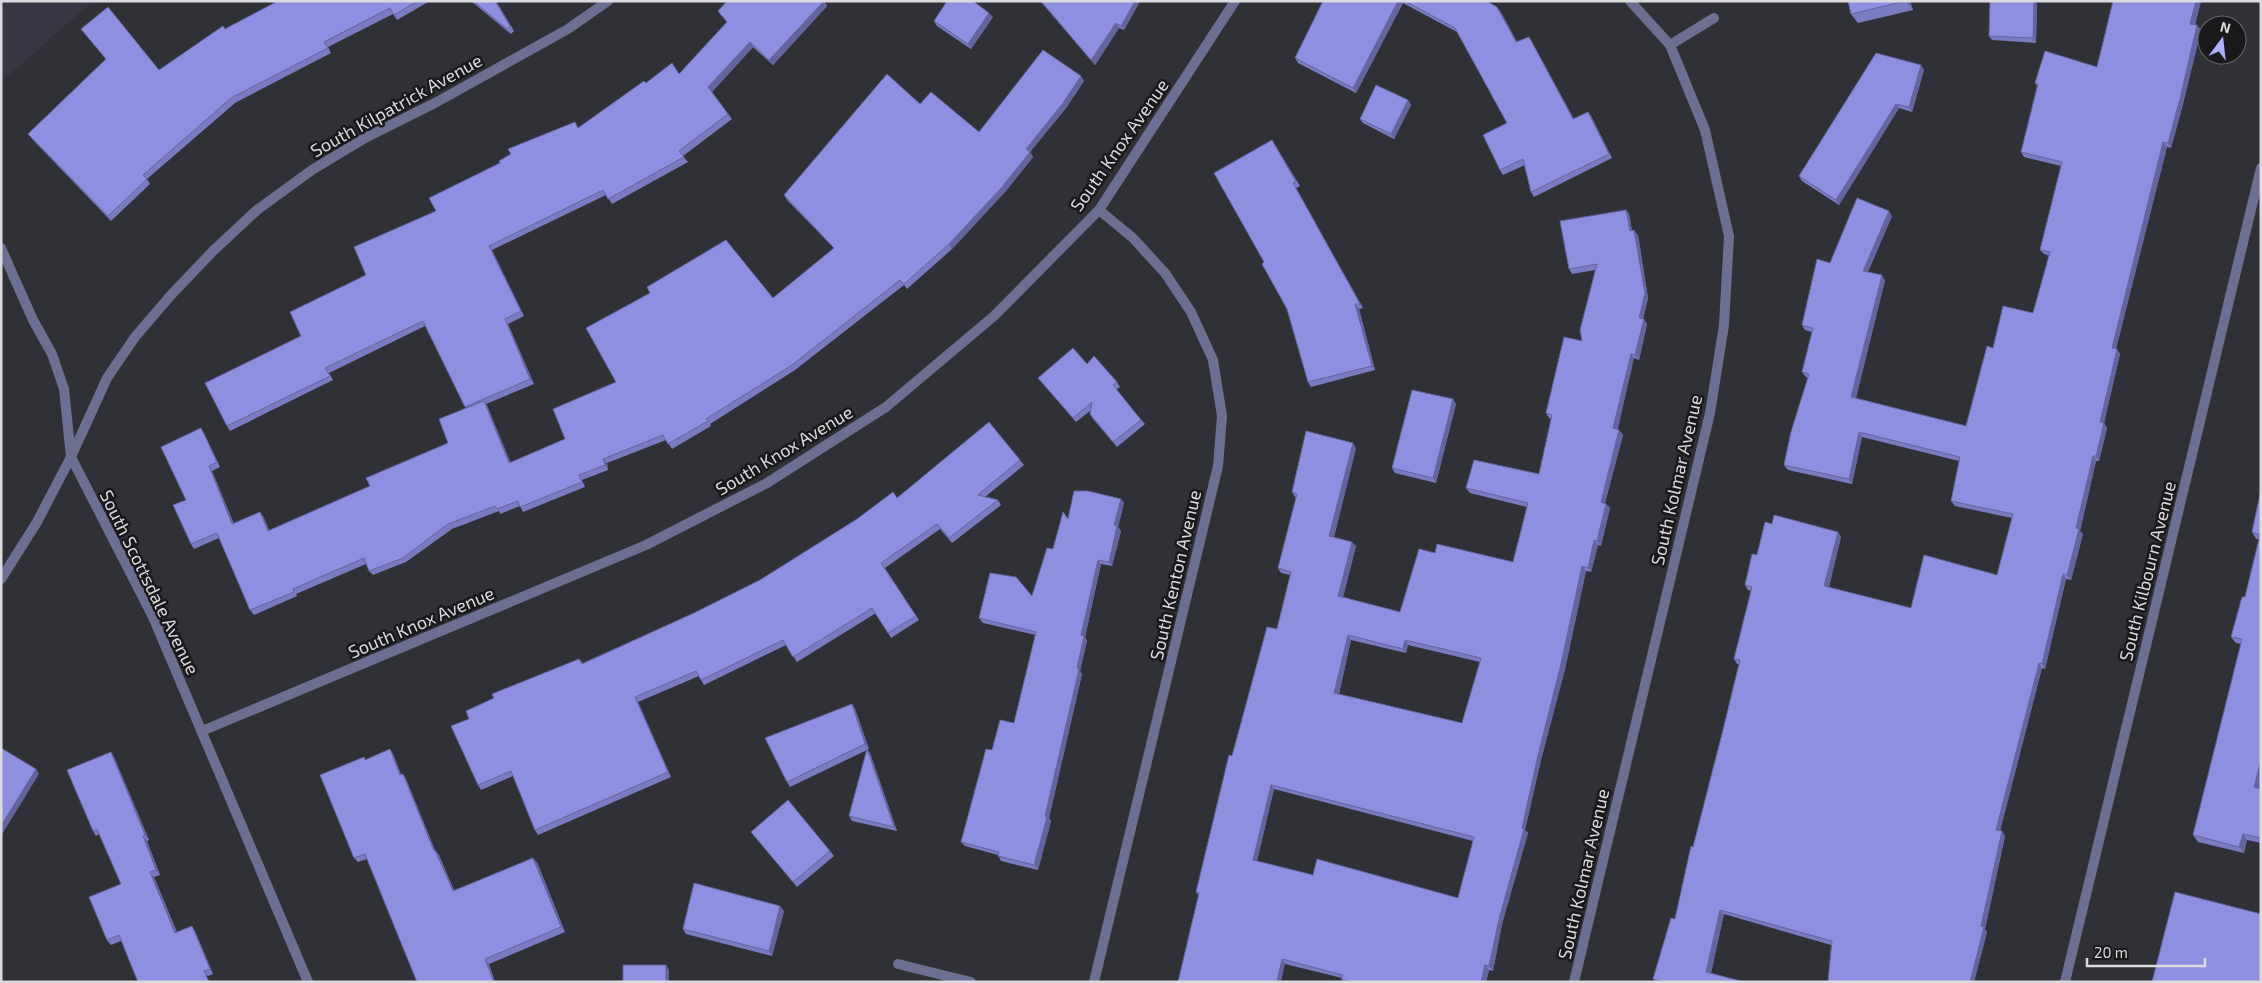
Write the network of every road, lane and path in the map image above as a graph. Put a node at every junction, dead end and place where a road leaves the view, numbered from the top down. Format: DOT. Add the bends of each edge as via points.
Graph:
graph roads {
  1 [pos="608,1"];
  2 [pos="1235,1"];
  3 [pos="1630,1"];
  4 [pos="1714,18"];
  5 [pos="1670,45"];
  6 [pos="2261,168"];
  7 [pos="1098,210"];
  8 [pos="1,248"];
  9 [pos="71,457"];
  10 [pos="1,579"];
  11 [pos="202,730"];
  12 [pos="898,964"];
  13 [pos="308,982"];
  14 [pos="971,982"];
  15 [pos="1094,982"];
  16 [pos="1574,982"];
  17 [pos="2065,982"];
  1 -- 9 [label="street, South Kilpatrick Avenue" via="568,29 365,138 312,170 257,210 171,295 135,336 108,378"];
  2 -- 7 [label="street, South Knox Avenue"];
  3 -- 5 [label="street, South Kolmar Avenue"];
  4 -- 5 [label="street"];
  5 -- 16 [label="street, South Kolmar Avenue" via="1705,130 1729,236 1724,325 1710,413"];
  6 -- 17 [label="street, South Kilbourn Avenue"];
  7 -- 11 [label="street, South Knox Avenue" via="994,316 886,407 767,483 646,545"];
  7 -- 15 [label="street, South Kenton Avenue" via="1133,238 1165,274 1191,312 1213,360 1222,416 1216,476"];
  8 -- 9 [label="street, South Scottsdale Avenue" via="52,354 64,389"];
  9 -- 10 [label="street, South Kilpatrick Avenue" via="37,522"];
  9 -- 11 [label="street, South Scottsdale Avenue" via="153,617"];
  11 -- 13 [label="street, South Scottsdale Avenue"];
  12 -- 14 [label="street"];
}
